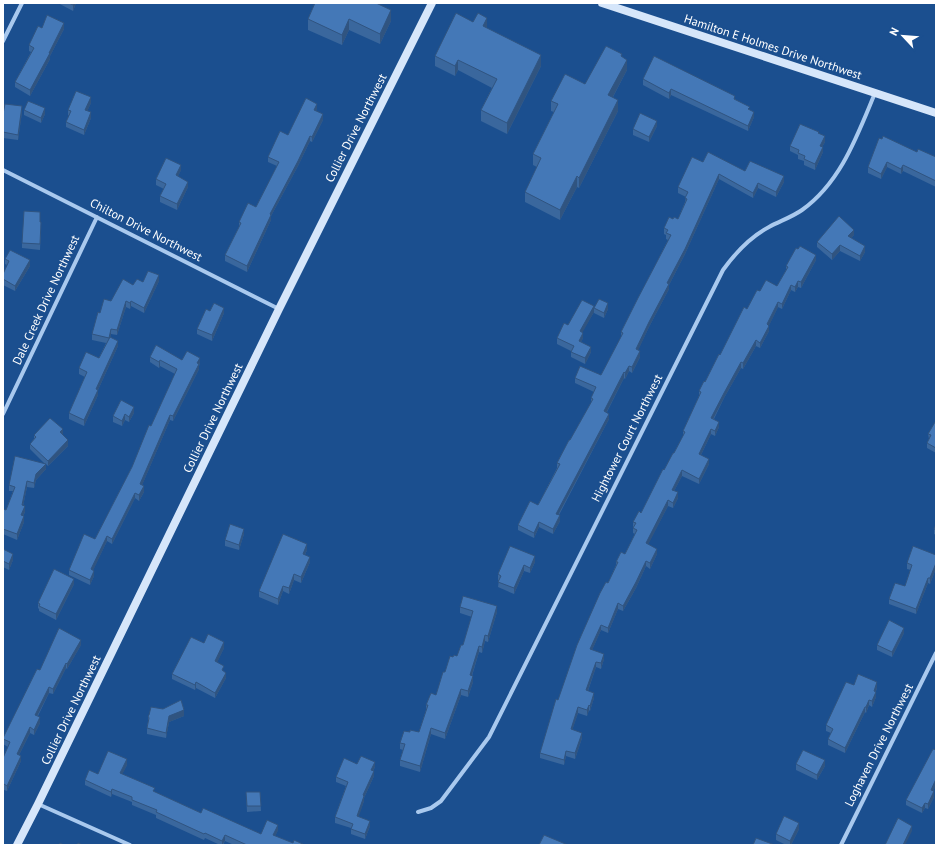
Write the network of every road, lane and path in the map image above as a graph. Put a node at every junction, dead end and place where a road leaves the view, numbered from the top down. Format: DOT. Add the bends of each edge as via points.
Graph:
graph roads {
  1 [pos="22,3"];
  2 [pos="432,3"];
  3 [pos="602,3"];
  4 [pos="3,41"];
  5 [pos="876,93"];
  6 [pos="936,113"];
  7 [pos="3,170"];
  8 [pos="97,217"];
  9 [pos="279,309"];
  10 [pos="3,414"];
  11 [pos="936,653"];
  12 [pos="38,804"];
  13 [pos="418,812"];
  14 [pos="17,845"];
  15 [pos="130,845"];
  16 [pos="841,845"];
  1 -- 4 [label="street"];
  2 -- 9 [label="main road, Collier Drive Northwest"];
  3 -- 5 [label="main road, Hamilton E Holmes Drive Northwest"];
  5 -- 6 [label="main road, Hamilton E Holmes Drive Northwest"];
  5 -- 13 [label="street, Hightower Court Northwest" via="837,174 825,190 801,211 751,238 722,270 489,737 441,801 431,808"];
  7 -- 8 [label="street, Chilton Drive Northwest"];
  8 -- 9 [label="street, Chilton Drive Northwest"];
  8 -- 10 [label="street, Dale Creek Drive Northwest"];
  9 -- 12 [label="main road, Collier Drive Northwest"];
  11 -- 16 [label="street, Loghaven Drive Northwest"];
  12 -- 14 [label="main road, Collier Drive Northwest"];
  12 -- 15 [label="street"];
}
